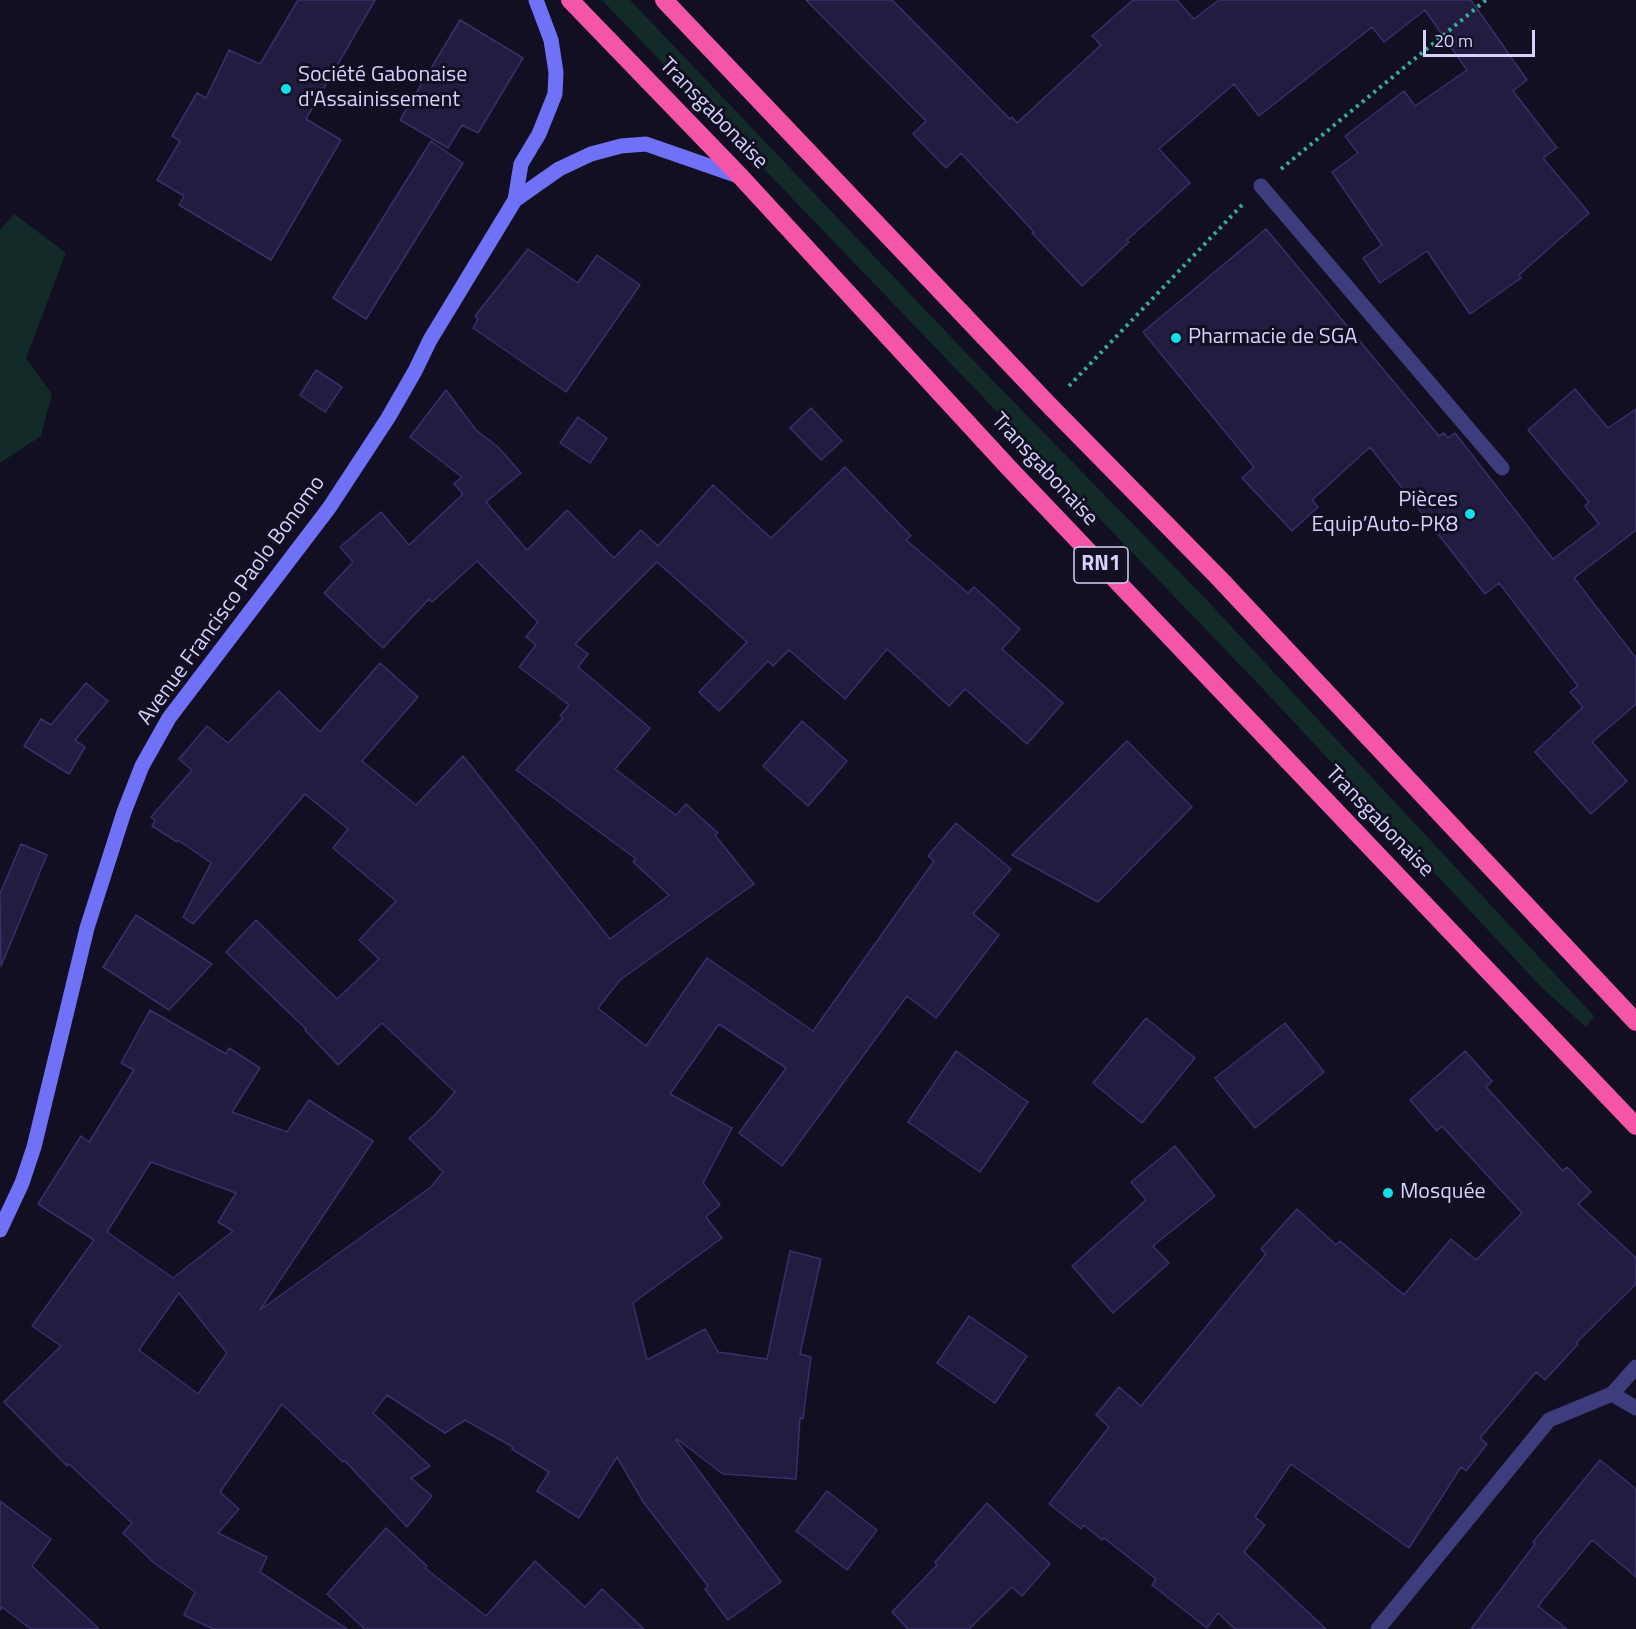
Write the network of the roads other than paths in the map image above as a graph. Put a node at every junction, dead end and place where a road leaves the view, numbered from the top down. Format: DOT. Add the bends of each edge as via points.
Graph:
graph roads {
  1 [pos="536,0"];
  2 [pos="570,0"];
  3 [pos="664,0"];
  4 [pos="741,177"];
  5 [pos="1261,186"];
  6 [pos="515,200"];
  7 [pos="1502,468"];
  8 [pos="1636,1022"];
  9 [pos="1636,1126"];
  10 [pos="0,1230"];
  11 [pos="1636,1367"];
  12 [pos="1612,1394"];
  13 [pos="1636,1408"];
  14 [pos="1378,1629"];
  1 -- 6 [label="street" via="551,39 555,94 539,134 521,164"];
  2 -- 4 [label="highway, Transgabonaise / RN1"];
  3 -- 8 [label="highway, Transgabonaise" via="1218,577"];
  4 -- 6 [label="street" via="646,144 621,146 558,169"];
  4 -- 9 [label="highway, Transgabonaise / RN1" via="1009,468"];
  5 -- 7 [label="street"];
  6 -- 10 [label="street, Avenue Francisco Paolo Bonomo" via="388,418 329,508 169,718 142,766 87,928 34,1147"];
  11 -- 12 [label="street"];
  12 -- 13 [label="street"];
  12 -- 14 [label="street" via="1549,1420"];
}
